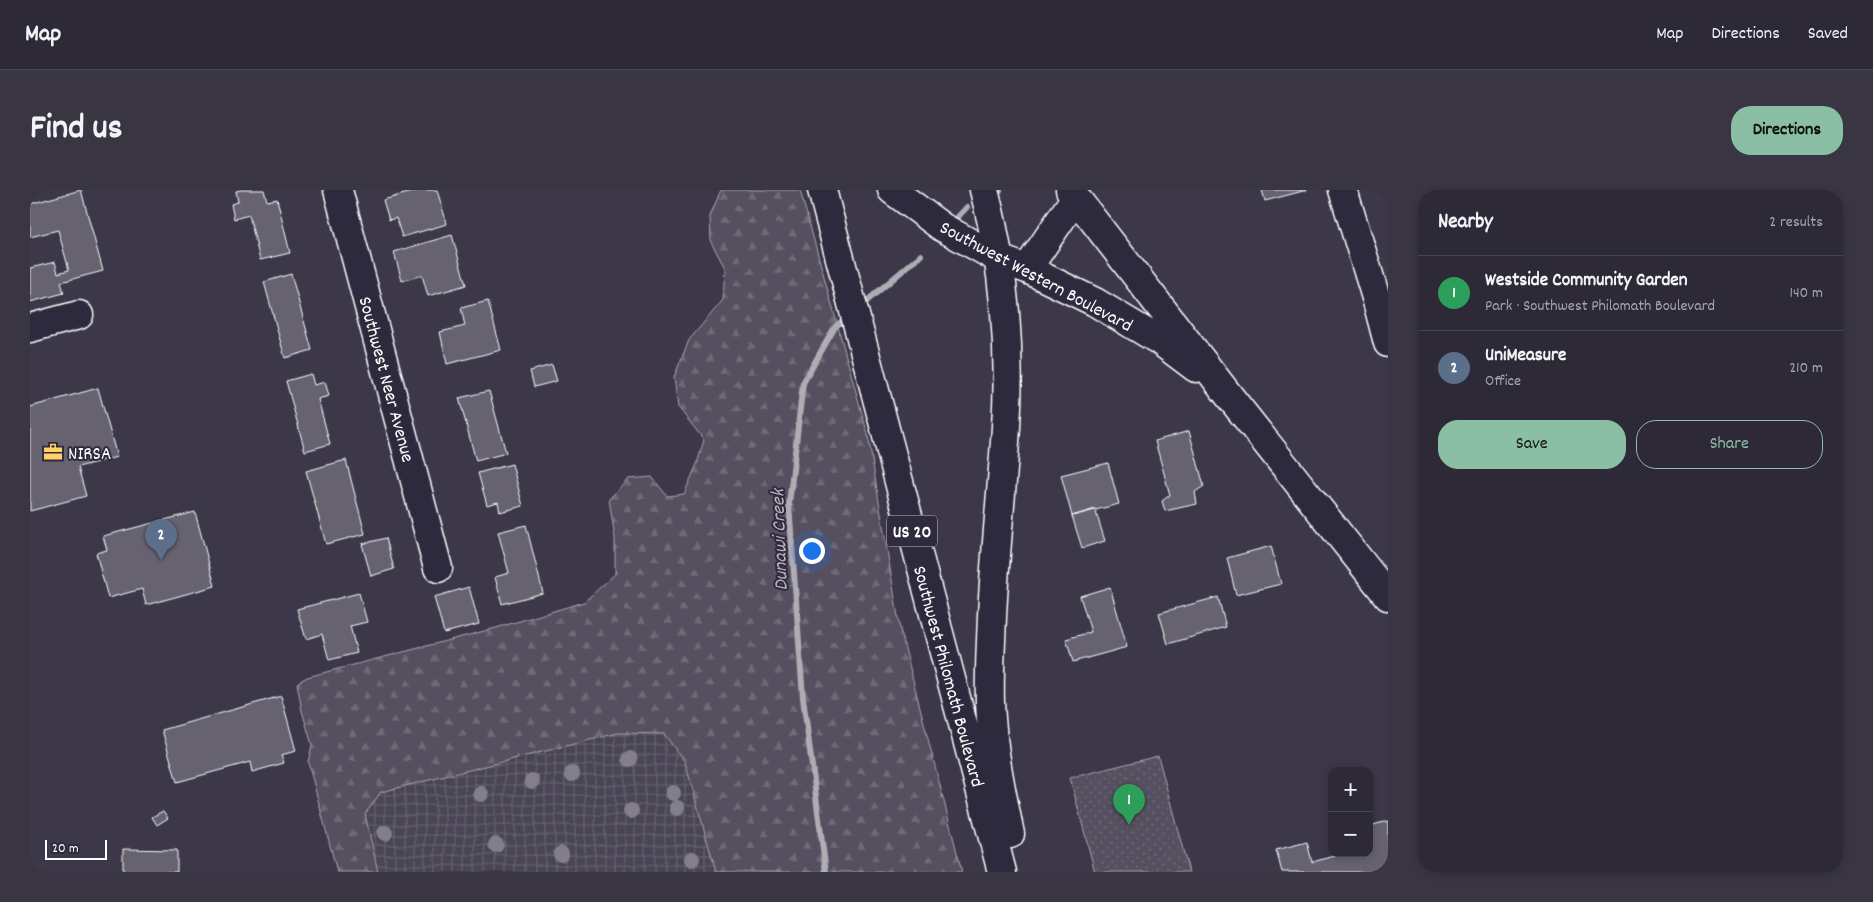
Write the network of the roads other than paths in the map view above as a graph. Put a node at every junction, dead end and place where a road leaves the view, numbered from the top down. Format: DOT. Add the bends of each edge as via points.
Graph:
graph roads {
  1 [pos="338,190"];
  2 [pos="822,190"];
  3 [pos="892,190"];
  4 [pos="984,190"];
  5 [pos="1343,190"];
  6 [pos="1073,194"];
  7 [pos="999,258"];
  8 [pos="1027,269"];
  9 [pos="79,315"];
  10 [pos="30,328"];
  11 [pos="1388,343"];
  12 [pos="1230,397"];
  13 [pos="438,568"];
  14 [pos="1386,590"];
  15 [pos="1002,872"];
  16 [pos="1016,872"];
  1 -- 13 [label="main road, Southwest Neer Avenue"];
  2 -- 15 [label="main road, Southwest Philomath Boulevard / US 20"];
  3 -- 7 [label="main road, Southwest Western Boulevard" via="942,228"];
  4 -- 7 [label="main road, Southwest Philomath Boulevard"];
  5 -- 11 [label="main road"];
  6 -- 8 [label="main road"];
  6 -- 12 [label="main road, Southwest Western Boulevard"];
  7 -- 8 [label="main road, Southwest Western Boulevard"];
  7 -- 16 [label="main road, Southwest Philomath Boulevard" via="1006,344 1006,424 990,656 990,703 996,765"];
  8 -- 12 [label="main road, Southwest Western Boulevard" via="1095,302 1160,341"];
  9 -- 10 [label="main road"];
  12 -- 14 [label="main road, Southwest Western Boulevard"];
}
